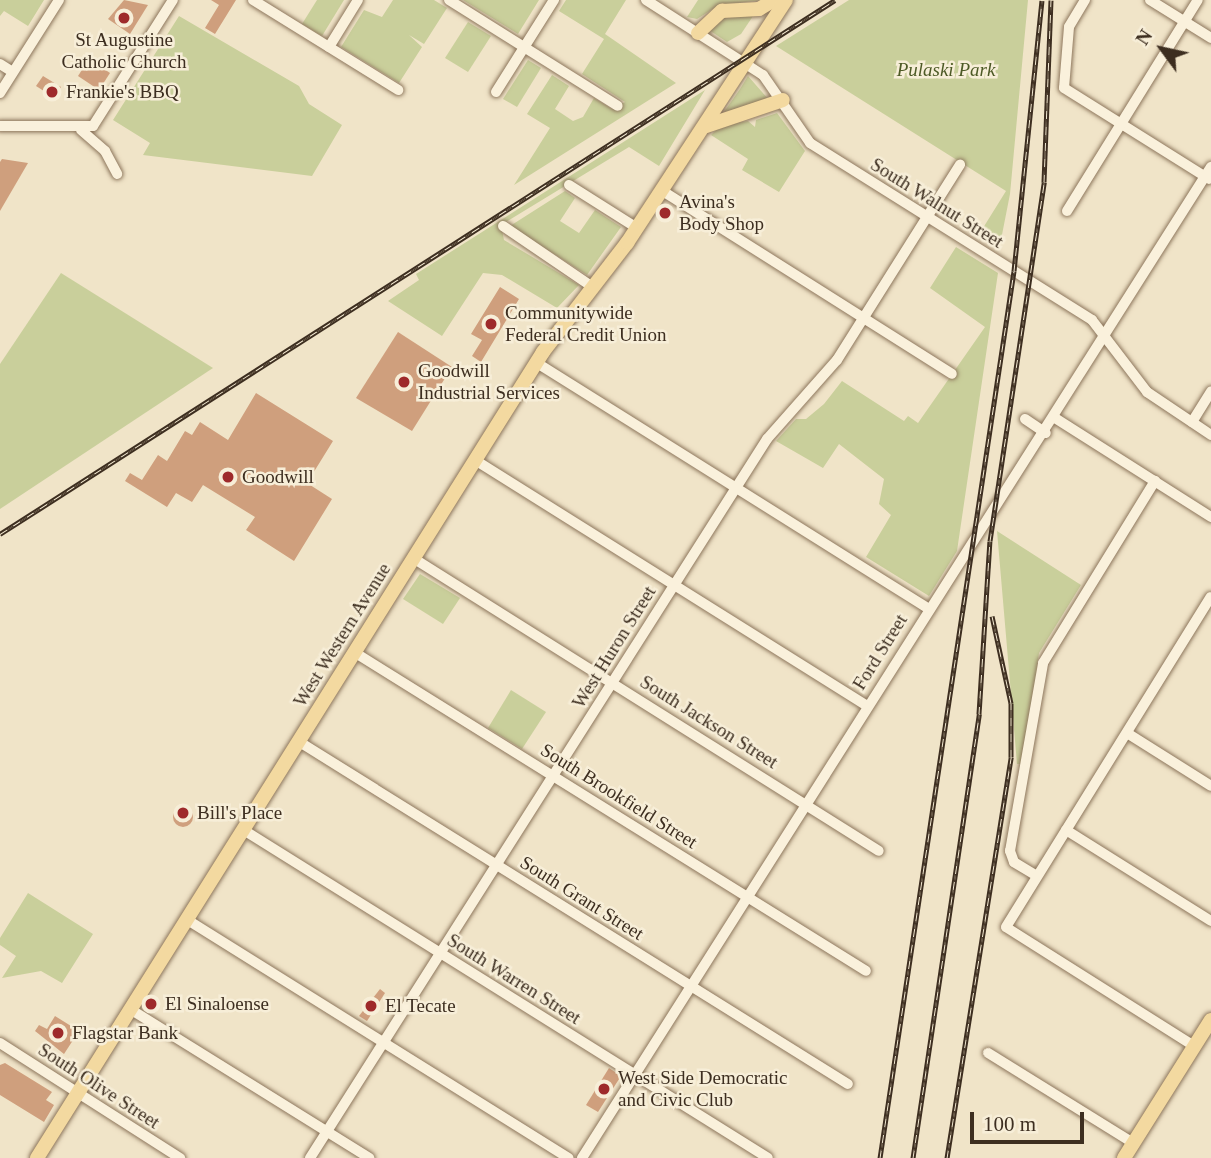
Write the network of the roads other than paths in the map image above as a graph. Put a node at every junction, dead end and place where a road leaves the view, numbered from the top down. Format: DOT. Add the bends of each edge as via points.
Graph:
graph roads {
  1 [pos="59,0"];
  2 [pos="253,0"];
  3 [pos="358,0"];
  4 [pos="449,0"];
  5 [pos="554,0"];
  6 [pos="646,0"];
  7 [pos="775,0"];
  8 [pos="786,0"];
  9 [pos="1085,0"];
  10 [pos="1150,0"];
  11 [pos="1198,0"];
  12 [pos="172,1"];
  13 [pos="1185,22"];
  14 [pos="698,33"];
  15 [pos="1211,38"];
  16 [pos="329,47"];
  17 [pos="524,47"];
  18 [pos="742,60"];
  19 [pos="0,64"];
  20 [pos="13,72"];
  21 [pos="398,90"];
  22 [pos="495,92"];
  23 [pos="0,93"];
  24 [pos="783,100"];
  25 [pos="618,106"];
  26 [pos="1122,124"];
  27 [pos="0,126"];
  28 [pos="702,129"];
  29 [pos="81,130"];
  30 [pos="691,141"];
  31 [pos="960,165"];
  32 [pos="117,174"];
  33 [pos="1209,175"];
  34 [pos="569,185"];
  35 [pos="661,190"];
  36 [pos="1068,211"];
  37 [pos="927,217"];
  38 [pos="503,226"];
  39 [pos="637,228"];
  40 [pos="594,288"];
  41 [pos="864,318"];
  42 [pos="1105,338"];
  43 [pos="537,363"];
  44 [pos="952,374"];
  45 [pos="1211,392"];
  46 [pos="1055,418"];
  47 [pos="1025,419"];
  48 [pos="1192,422"];
  49 [pos="1046,433"];
  50 [pos="1211,435"];
  51 [pos="475,460"];
  52 [pos="1155,481"];
  53 [pos="736,488"];
  54 [pos="1211,517"];
  55 [pos="413,558"];
  56 [pos="674,585"];
  57 [pos="1211,597"];
  58 [pos="928,608"];
  59 [pos="354,652"];
  60 [pos="612,682"];
  61 [pos="867,706"];
  62 [pos="1127,733"];
  63 [pos="298,741"];
  64 [pos="554,775"];
  65 [pos="1211,786"];
  66 [pos="805,803"];
  67 [pos="242,829"];
  68 [pos="1066,830"];
  69 [pos="879,851"];
  70 [pos="497,865"];
  71 [pos="1037,876"];
  72 [pos="746,896"];
  73 [pos="186,919"];
  74 [pos="1211,921"];
  75 [pos="441,954"];
  76 [pos="866,971"];
  77 [pos="690,986"];
  78 [pos="130,1009"];
  79 [pos="1211,1020"];
  80 [pos="0,1043"];
  81 [pos="384,1043"];
  82 [pos="1194,1046"];
  83 [pos="988,1053"];
  84 [pos="635,1075"];
  85 [pos="848,1084"];
  86 [pos="77,1093"];
  87 [pos="327,1131"];
  88 [pos="1133,1143"];
  89 [pos="177,1157"];
  90 [pos="37,1158"];
  91 [pos="310,1158"];
  92 [pos="369,1158"];
  93 [pos="569,1158"];
  94 [pos="582,1158"];
  95 [pos="768,1158"];
  96 [pos="1124,1158"];
  1 -- 20 [label="street"];
  2 -- 16 [label="street"];
  3 -- 16 [label="street"];
  4 -- 17 [label="street"];
  5 -- 17 [label="street"];
  6 -- 14 [label="street, South Walnut Street"];
  7 -- 14 [label="main road" via="759,9 722,11"];
  7 -- 18 [label="main road, West Western Avenue"];
  8 -- 18 [label="main road, West Western Avenue"];
  9 -- 26 [label="street" via="1069,27 1064,86"];
  10 -- 13 [label="street"];
  11 -- 13 [label="street"];
  12 -- 29 [label="street" via="97,121"];
  13 -- 15 [label="street"];
  13 -- 26 [label="street"];
  14 -- 18 [label="street, South Walnut Street"];
  16 -- 21 [label="street"];
  17 -- 22 [label="street"];
  17 -- 25 [label="street"];
  18 -- 24 [label="street, South Walnut Street"];
  18 -- 28 [label="main road, West Western Avenue"];
  18 -- 30 [label="main road, West Western Avenue" via="695,125"];
  19 -- 20 [label="street"];
  20 -- 23 [label="street"];
  24 -- 28 [label="main road"];
  24 -- 37 [label="street, South Walnut Street" via="810,144"];
  26 -- 33 [label="street"];
  26 -- 36 [label="street"];
  27 -- 29 [label="street" via="36,122"];
  28 -- 30 [label="main road, West Western Avenue"];
  29 -- 32 [label="street" via="105,151"];
  30 -- 35 [label="main road, West Western Avenue"];
  31 -- 37 [label="street, West Huron Street"];
  33 -- 42 [label="street, Ford Street"];
  34 -- 39 [label="street"];
  35 -- 39 [label="main road, West Western Avenue"];
  35 -- 41 [label="street"];
  37 -- 41 [label="street, West Huron Street"];
  37 -- 42 [label="street, South Walnut Street" via="1093,320"];
  38 -- 40 [label="street"];
  39 -- 40 [label="main road, West Western Avenue"];
  40 -- 43 [label="main road, West Western Avenue"];
  41 -- 44 [label="street"];
  41 -- 53 [label="street, West Huron Street" via="829,371 783,417"];
  42 -- 46 [label="street, Ford Street"];
  42 -- 48 [label="street, South Walnut Street" via="1147,392"];
  43 -- 51 [label="main road, West Western Avenue"];
  43 -- 53 [label="street"];
  45 -- 48 [label="street"];
  46 -- 49 [label="street, Ford Street"];
  46 -- 52 [label="street"];
  47 -- 49 [label="street"];
  48 -- 50 [label="street, South Walnut Street"];
  49 -- 58 [label="street, Ford Street"];
  51 -- 55 [label="main road, West Western Avenue"];
  51 -- 56 [label="street"];
  52 -- 54 [label="street"];
  52 -- 71 [label="street" via="1046,655 1010,851 1014,862"];
  53 -- 56 [label="street, West Huron Street"];
  53 -- 58 [label="street"];
  55 -- 59 [label="main road, West Western Avenue"];
  55 -- 60 [label="street, South Jackson Street"];
  56 -- 60 [label="street, West Huron Street"];
  56 -- 61 [label="street"];
  57 -- 62 [label="street"];
  58 -- 61 [label="street, Ford Street"];
  59 -- 63 [label="main road, West Western Avenue"];
  59 -- 64 [label="street, South Brookfield Street"];
  60 -- 64 [label="street, West Huron Street"];
  60 -- 66 [label="street, South Jackson Street"];
  61 -- 66 [label="street, Ford Street"];
  62 -- 65 [label="street"];
  62 -- 68 [label="street"];
  63 -- 67 [label="main road, West Western Avenue"];
  63 -- 70 [label="street, South Grant Street"];
  64 -- 70 [label="street, West Huron Street"];
  64 -- 72 [label="street, South Brookfield Street"];
  66 -- 69 [label="street, South Jackson Street"];
  66 -- 72 [label="street, Ford Street"];
  67 -- 73 [label="main road, West Western Avenue"];
  67 -- 75 [label="street, South Warren Street"];
  68 -- 71 [label="street"];
  68 -- 74 [label="street"];
  70 -- 75 [label="street, West Huron Street"];
  70 -- 77 [label="street, South Grant Street"];
  71 -- 82 [label="street" via="1006,927"];
  72 -- 76 [label="street, South Brookfield Street"];
  72 -- 77 [label="street, Ford Street"];
  73 -- 78 [label="main road, West Western Avenue"];
  73 -- 81 [label="street"];
  75 -- 81 [label="street, West Huron Street"];
  75 -- 84 [label="street, South Warren Street"];
  77 -- 84 [label="street, Ford Street"];
  77 -- 85 [label="street, South Grant Street"];
  78 -- 86 [label="main road, West Western Avenue"];
  78 -- 87 [label="street"];
  79 -- 82 [label="main road"];
  80 -- 86 [label="street, South Olive Street"];
  81 -- 87 [label="street, West Huron Street"];
  81 -- 93 [label="street"];
  82 -- 88 [label="main road"];
  83 -- 88 [label="street"];
  84 -- 94 [label="street, Ford Street"];
  84 -- 95 [label="street, South Warren Street"];
  86 -- 89 [label="street, South Olive Street"];
  86 -- 90 [label="main road, West Western Avenue"];
  87 -- 91 [label="street, West Huron Street"];
  87 -- 92 [label="street"];
  88 -- 96 [label="main road"];
}
